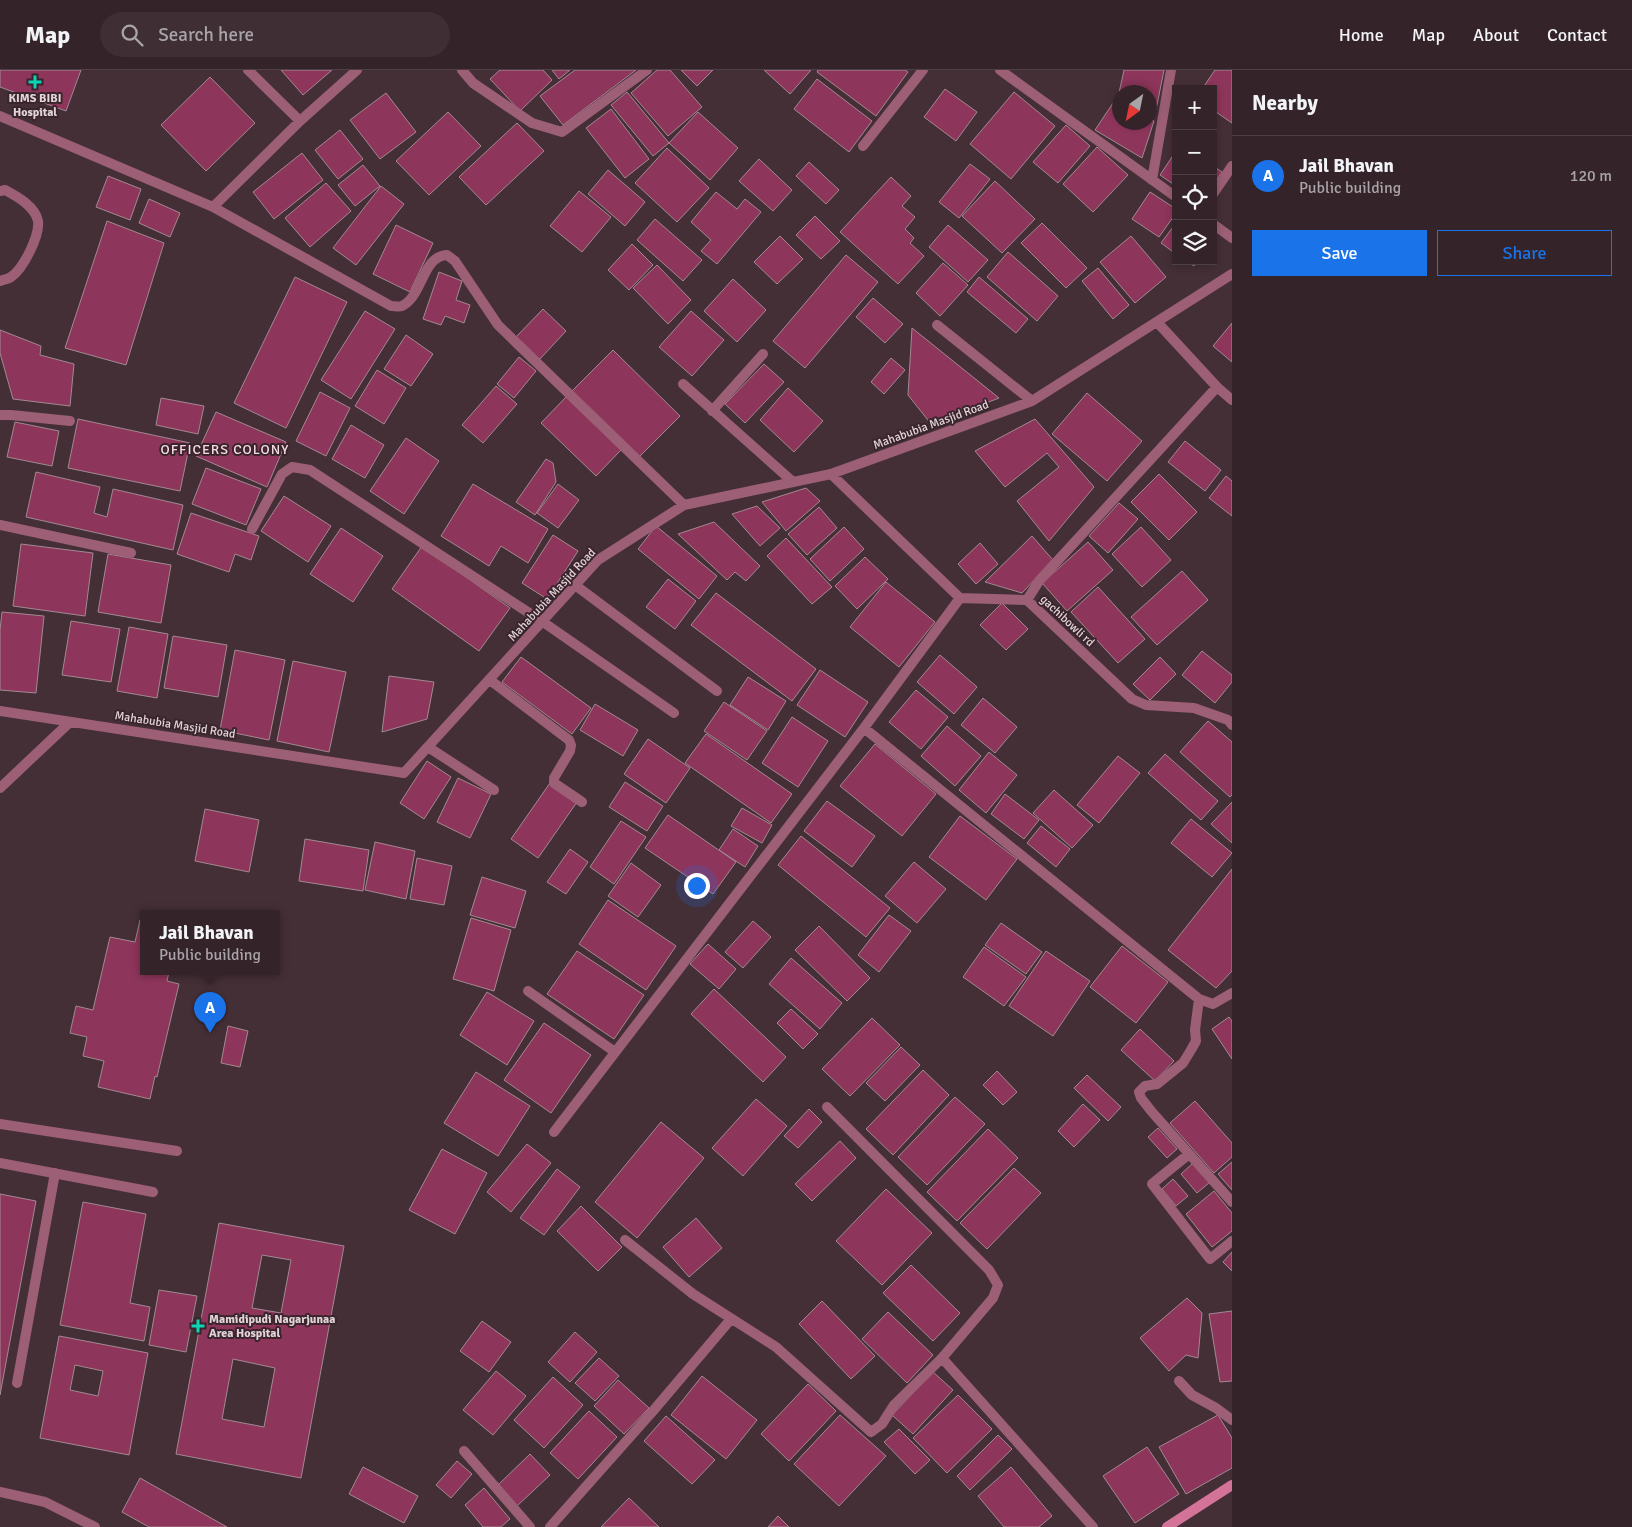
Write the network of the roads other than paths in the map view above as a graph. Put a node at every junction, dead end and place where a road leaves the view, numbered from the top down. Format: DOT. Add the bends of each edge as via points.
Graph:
graph roads {
  1 [pos="248,70"];
  2 [pos="357,70"];
  3 [pos="462,70"];
  4 [pos="647,70"];
  5 [pos="923,70"];
  6 [pos="1000,70"];
  7 [pos="1172,70"];
  8 [pos="0,116"];
  9 [pos="300,121"];
  10 [pos="863,146"];
  11 [pos="1232,166"];
  12 [pos="1152,180"];
  13 [pos="1217,188"];
  14 [pos="0,191"];
  15 [pos="1172,194"];
  16 [pos="213,207"];
  17 [pos="1217,227"];
  18 [pos="1232,238"];
  19 [pos="1232,274"];
  20 [pos="0,281"];
  21 [pos="1157,322"];
  22 [pos="937,325"];
  23 [pos="763,354"];
  24 [pos="683,384"];
  25 [pos="1217,387"];
  26 [pos="1232,400"];
  27 [pos="1032,401"];
  28 [pos="712,411"];
  29 [pos="0,415"];
  30 [pos="70,421"];
  31 [pos="831,474"];
  32 [pos="793,482"];
  33 [pos="684,505"];
  34 [pos="0,525"];
  35 [pos="252,529"];
  36 [pos="131,553"];
  37 [pos="575,585"];
  38 [pos="960,598"];
  39 [pos="1027,600"];
  40 [pos="543,622"];
  41 [pos="490,680"];
  42 [pos="717,691"];
  43 [pos="0,711"];
  44 [pos="674,712"];
  45 [pos="1231,720"];
  46 [pos="70,722"];
  47 [pos="864,728"];
  48 [pos="428,747"];
  49 [pos="0,788"];
  50 [pos="494,790"];
  51 [pos="582,802"];
  52 [pos="528,991"];
  53 [pos="1232,992"];
  54 [pos="1200,999"];
  55 [pos="615,1052"];
  56 [pos="827,1107"];
  57 [pos="0,1124"];
  58 [pos="554,1132"];
  59 [pos="177,1151"];
  60 [pos="1189,1154"];
  61 [pos="0,1163"];
  62 [pos="55,1173"];
  63 [pos="153,1192"];
  64 [pos="1232,1202"];
  65 [pos="625,1240"];
  66 [pos="1232,1241"];
  67 [pos="731,1319"];
  68 [pos="942,1358"];
  69 [pos="1178,1381"];
  70 [pos="17,1383"];
  71 [pos="1232,1420"];
  72 [pos="464,1451"];
  73 [pos="1232,1485"];
  74 [pos="0,1492"];
  75 [pos="95,1527"];
  76 [pos="530,1527"];
  77 [pos="550,1527"];
  78 [pos="1093,1527"];
  79 [pos="1168,1527"];
  1 -- 9 [label="street"];
  2 -- 9 [label="street"];
  3 -- 4 [label="street" via="473,83 532,123 562,132"];
  5 -- 10 [label="street"];
  6 -- 12 [label="street"];
  7 -- 12 [label="street"];
  8 -- 16 [label="street"];
  9 -- 16 [label="street"];
  11 -- 13 [label="street"];
  12 -- 15 [label="street"];
  14 -- 20 [label="street" via="5,190 26,202 38,220 28,255 12,277"];
  16 -- 33 [label="street" via="391,306 401,306 410,300 434,260 440,255 447,255 455,261 498,325"];
  17 -- 18 [label="street"];
  19 -- 21 [label="street, Mahabubia Masjid Road"];
  21 -- 25 [label="street"];
  21 -- 27 [label="street, Mahabubia Masjid Road"];
  22 -- 27 [label="street"];
  23 -- 28 [label="street"];
  24 -- 28 [label="street"];
  25 -- 26 [label="street"];
  25 -- 39 [label="street" via="1039,581"];
  27 -- 31 [label="street, Mahabubia Masjid Road"];
  28 -- 32 [label="street"];
  29 -- 30 [label="street"];
  31 -- 32 [label="street, Mahabubia Masjid Road"];
  31 -- 38 [label="street"];
  32 -- 33 [label="street, Mahabubia Masjid Road"];
  33 -- 37 [label="street, Mahabubia Masjid Road" via="598,560"];
  34 -- 36 [label="street"];
  35 -- 40 [label="street" via="282,474 292,467 310,470"];
  37 -- 40 [label="street, Mahabubia Masjid Road"];
  37 -- 42 [label="street"];
  38 -- 39 [label="street, gachibowli rd"];
  38 -- 47 [label="street"];
  39 -- 45 [label="street, gachibowli rd" via="1132,700 1194,708"];
  40 -- 41 [label="street, Mahabubia Masjid Road"];
  40 -- 44 [label="street"];
  41 -- 48 [label="street, Mahabubia Masjid Road"];
  41 -- 51 [label="street" via="569,740 570,751 554,783"];
  43 -- 46 [label="street, Mahabubia Masjid Road"];
  46 -- 48 [label="street, Mahabubia Masjid Road" via="404,773"];
  46 -- 49 [label="street"];
  47 -- 54 [label="street"];
  47 -- 55 [label="street"];
  48 -- 50 [label="street"];
  52 -- 55 [label="street"];
  53 -- 54 [label="street" via="1213,1004"];
  54 -- 60 [label="street" via="1196,1041 1183,1063 1157,1084 1145,1086 1139,1092"];
  55 -- 58 [label="street"];
  56 -- 68 [label="street" via="989,1270 998,1285 993,1298"];
  57 -- 59 [label="street"];
  60 -- 64 [label="street"];
  60 -- 66 [label="street" via="1152,1184 1210,1259"];
  61 -- 62 [label="street"];
  62 -- 63 [label="street"];
  62 -- 70 [label="street"];
  65 -- 67 [label="street" via="693,1294"];
  67 -- 68 [label="street" via="776,1347 871,1432"];
  67 -- 77 [label="street"];
  68 -- 78 [label="street"];
  69 -- 71 [label="street"];
  72 -- 76 [label="street"];
  73 -- 79 [label="street"];
  74 -- 75 [label="street" via="44,1502"];
}
